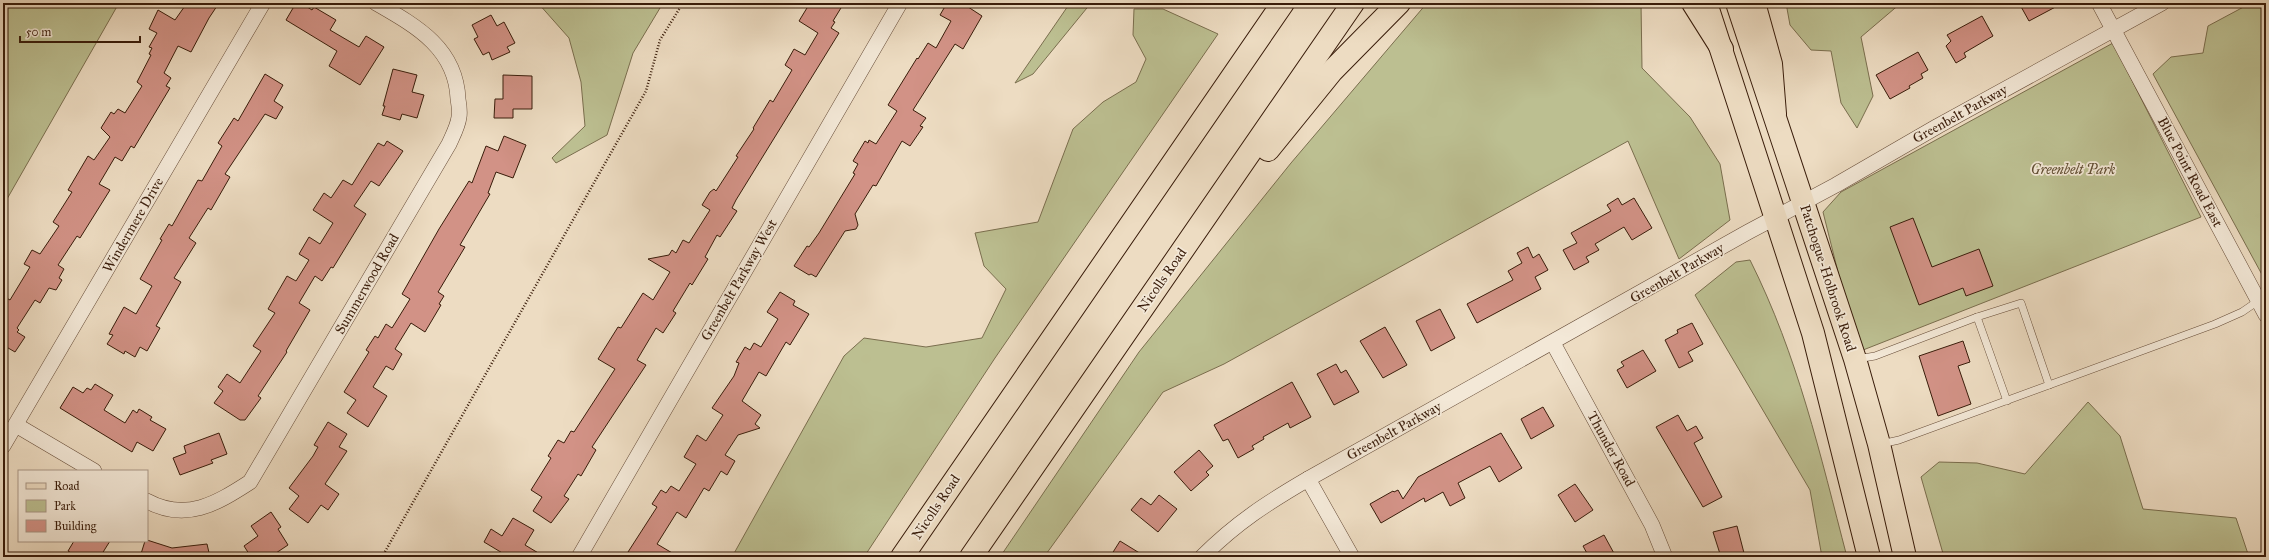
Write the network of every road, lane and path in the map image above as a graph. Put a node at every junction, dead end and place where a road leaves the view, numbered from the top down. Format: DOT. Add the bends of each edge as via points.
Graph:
graph roads {
  1 [pos="263,3"];
  2 [pos="376,3"];
  3 [pos="683,3"];
  4 [pos="900,3"];
  5 [pos="1283,3"];
  6 [pos="1353,3"];
  7 [pos="1399,3"];
  8 [pos="1693,3"];
  9 [pos="1706,3"];
  10 [pos="1737,3"];
  11 [pos="1754,3"];
  12 [pos="2099,3"];
  13 [pos="2162,3"];
  14 [pos="2114,29"];
  15 [pos="1722,49"];
  16 [pos="1775,114"];
  17 [pos="1804,202"];
  18 [pos="1776,217"];
  19 [pos="2258,301"];
  20 [pos="1143,307"];
  21 [pos="2266,315"];
  22 [pos="1977,317"];
  23 [pos="1553,343"];
  24 [pos="1855,359"];
  25 [pos="2049,385"];
  26 [pos="2007,402"];
  27 [pos="16,425"];
  28 [pos="1879,444"];
  29 [pos="3,446"];
  30 [pos="92,470"];
  31 [pos="1308,479"];
  32 [pos="148,502"];
  33 [pos="382,557"];
  34 [pos="579,557"];
  35 [pos="902,557"];
  36 [pos="971,557"];
  37 [pos="1202,557"];
  38 [pos="1352,557"];
  39 [pos="1665,557"];
  40 [pos="1869,557"];
  41 [pos="1905,557"];
  1 -- 27 [label="street, Windermere Drive"];
  2 -- 32 [label="street, Summerwood Road" via="435,42 449,63 458,87 459,118 450,144 250,482 219,502 190,511 158,507"];
  3 -- 33 [label="path" via="660,40 646,92"];
  4 -- 34 [label="street, Greenbelt Parkway West"];
  5 -- 35 [label="main road, Nicolls Road"];
  6 -- 20 [label="main road, Nicolls Road"];
  7 -- 20 [label="main road" via="1362,39 1303,105 1206,239"];
  8 -- 15 [label="main road"];
  9 -- 15 [label="main road"];
  10 -- 16 [label="main road, Patchogue-Holbrook Road"];
  11 -- 16 [label="main road" via="1772,64"];
  12 -- 14 [label="street, Blue Point Road East"];
  13 -- 14 [label="street, Greenbelt Parkway"];
  14 -- 17 [label="street, Greenbelt Parkway"];
  14 -- 19 [label="street, Blue Point Road East"];
  15 -- 18 [label="main road"];
  16 -- 17 [label="main road, Patchogue-Holbrook Road"];
  17 -- 18 [label="street, Greenbelt Parkway"];
  17 -- 24 [label="main road, Patchogue-Holbrook Road"];
  18 -- 23 [label="street, Greenbelt Parkway"];
  18 -- 40 [label="main road" via="1813,333"];
  19 -- 21 [label="street, Blue Point Road East"];
  19 -- 25 [label="lane" via="2216,324"];
  20 -- 36 [label="main road, Nicolls Road"];
  22 -- 24 [label="lane" via="1875,356"];
  22 -- 25 [label="lane" via="2022,303"];
  22 -- 26 [label="lane"];
  23 -- 31 [label="street, Greenbelt Parkway"];
  23 -- 39 [label="street, Thunder Road" via="1652,525"];
  24 -- 28 [label="main road, Patchogue-Holbrook Road"];
  25 -- 26 [label="lane"];
  26 -- 28 [label="lane" via="1899,440"];
  27 -- 29 [label="street, Windermere Drive"];
  27 -- 30 [label="street"];
  28 -- 41 [label="main road, Patchogue-Holbrook Road"];
  31 -- 37 [label="street, Greenbelt Parkway" via="1271,500 1228,531"];
  31 -- 38 [label="street"];
}
